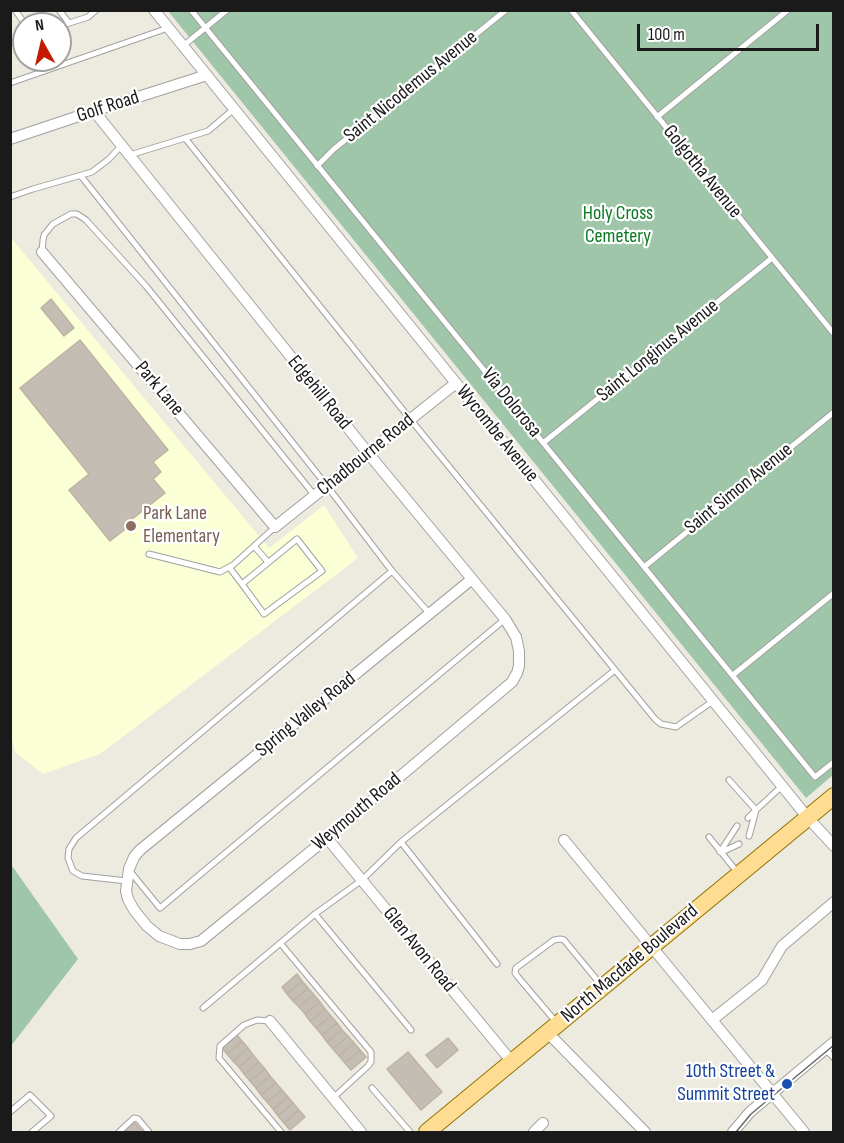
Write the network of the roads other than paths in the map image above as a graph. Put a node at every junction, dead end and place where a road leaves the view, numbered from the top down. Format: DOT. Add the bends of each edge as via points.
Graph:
graph roads {
  1 [pos="96,10"];
  2 [pos="154,10"];
  3 [pos="191,10"];
  4 [pos="227,10"];
  5 [pos="506,10"];
  6 [pos="571,10"];
  7 [pos="788,10"];
  8 [pos="72,22"];
  9 [pos="166,25"];
  10 [pos="205,28"];
  11 [pos="183,46"];
  12 [pos="207,75"];
  13 [pos="10,83"];
  14 [pos="234,109"];
  15 [pos="94,111"];
  16 [pos="657,117"];
  17 [pos="185,138"];
  18 [pos="10,139"];
  19 [pos="122,146"];
  20 [pos="130,155"];
  21 [pos="317,166"];
  22 [pos="81,176"];
  23 [pos="10,197"];
  24 [pos="42,252"];
  25 [pos="772,258"];
  26 [pos="834,334"];
  27 [pos="456,383"];
  28 [pos="834,412"];
  29 [pos="411,420"];
  30 [pos="543,443"];
  31 [pos="368,453"];
  32 [pos="327,486"];
  33 [pos="315,496"];
  34 [pos="275,527"];
  35 [pos="254,546"];
  36 [pos="149,555"];
  37 [pos="268,562"];
  38 [pos="229,567"];
  39 [pos="644,567"];
  40 [pos="392,570"];
  41 [pos="472,579"];
  42 [pos="242,584"];
  43 [pos="834,593"];
  44 [pos="430,614"];
  45 [pos="506,619"];
  46 [pos="615,670"];
  47 [pos="733,675"];
  48 [pos="512,682"];
  49 [pos="713,701"];
  50 [pos="834,762"];
  51 [pos="729,780"];
  52 [pos="782,786"];
  53 [pos="834,796"];
  54 [pos="756,810"];
  55 [pos="748,818"];
  56 [pos="807,818"];
  57 [pos="737,826"];
  58 [pos="749,836"];
  59 [pos="709,837"];
  60 [pos="327,838"];
  61 [pos="564,840"];
  62 [pos="401,842"];
  63 [pos="739,844"];
  64 [pos="834,846"];
  65 [pos="720,852"];
  66 [pos="129,869"];
  67 [pos="739,874"];
  68 [pos="362,880"];
  69 [pos="127,881"];
  70 [pos="834,902"];
  71 [pos="315,914"];
  72 [pos="281,944"];
  73 [pos="651,947"];
  74 [pos="496,964"];
  75 [pos="603,987"];
  76 [pos="203,1008"];
  77 [pos="712,1020"];
  78 [pos="270,1021"];
  79 [pos="553,1028"];
  80 [pos="411,1030"];
  81 [pos="829,1046"];
  82 [pos="834,1058"];
  83 [pos="512,1062"];
  84 [pos="372,1088"];
  85 [pos="772,1094"];
  86 [pos="333,1098"];
  87 [pos="10,1112"];
  88 [pos="543,1123"];
  89 [pos="32,1132"];
  90 [pos="119,1132"];
  91 [pos="149,1132"];
  92 [pos="281,1132"];
  93 [pos="361,1132"];
  94 [pos="410,1132"];
  95 [pos="427,1132"];
  96 [pos="534,1132"];
  97 [pos="645,1132"];
  98 [pos="733,1132"];
  99 [pos="804,1132"];
  1 -- 8 [label="lane"];
  2 -- 9 [label="street, Wycombe Avenue"];
  3 -- 10 [label="lane, Via Dolorosa"];
  4 -- 10 [label="lane"];
  5 -- 21 [label="lane, Saint Nicodemus Avenue"];
  6 -- 16 [label="lane, Golgotha Avenue"];
  7 -- 16 [label="lane"];
  9 -- 11 [label="street, Wycombe Avenue"];
  9 -- 13 [label="lane"];
  10 -- 11 [label="lane"];
  10 -- 21 [label="lane, Via Dolorosa"];
  11 -- 12 [label="street, Wycombe Avenue"];
  12 -- 14 [label="street, Wycombe Avenue"];
  12 -- 15 [label="street, Golf Road"];
  14 -- 17 [label="lane" via="207,131"];
  14 -- 27 [label="street, Wycombe Avenue"];
  15 -- 18 [label="street, Golf Road"];
  15 -- 19 [label="street, Edgehill Road"];
  16 -- 25 [label="lane, Golgotha Avenue"];
  17 -- 20 [label="lane"];
  17 -- 29 [label="lane"];
  19 -- 20 [label="street, Edgehill Road"];
  19 -- 22 [label="lane" via="100,167"];
  20 -- 31 [label="street, Edgehill Road"];
  21 -- 30 [label="lane, Via Dolorosa"];
  22 -- 23 [label="lane"];
  22 -- 32 [label="lane"];
  24 -- 33 [label="lane" via="42,240 53,224 71,214 86,220 146,286"];
  24 -- 34 [label="street, Park Lane"];
  25 -- 26 [label="lane, Golgotha Avenue"];
  25 -- 30 [label="lane, Saint Longinus Avenue"];
  27 -- 29 [label="street, Chadbourne Road"];
  27 -- 49 [label="street, Wycombe Avenue"];
  28 -- 39 [label="lane, Saint Simon Avenue"];
  29 -- 31 [label="street, Chadbourne Road"];
  29 -- 46 [label="lane"];
  30 -- 39 [label="lane, Via Dolorosa"];
  31 -- 32 [label="street, Chadbourne Road"];
  31 -- 41 [label="street, Edgehill Road"];
  32 -- 33 [label="street, Chadbourne Road"];
  32 -- 40 [label="lane"];
  33 -- 34 [label="street, Chadbourne Road"];
  34 -- 35 [label="lane"];
  35 -- 37 [label="lane"];
  35 -- 38 [label="lane"];
  36 -- 38 [label="lane" via="220,572"];
  37 -- 42 [label="lane"];
  37 -- 42 [label="lane" via="297,539 322,571 264,614"];
  38 -- 42 [label="lane"];
  39 -- 47 [label="lane, Via Dolorosa"];
  40 -- 44 [label="lane"];
  40 -- 69 [label="lane" via="76,838 68,858 73,871 82,876"];
  41 -- 44 [label="street, Spring Valley Road"];
  41 -- 45 [label="street, Edgehill Road"];
  43 -- 47 [label="lane"];
  44 -- 66 [label="street, Spring Valley Road" via="140,850"];
  45 -- 48 [label="street, Edgehill Road" via="519,651 519,666"];
  45 -- 66 [label="lane" via="160,908"];
  46 -- 49 [label="lane" via="655,718 669,727 681,725"];
  46 -- 62 [label="lane"];
  47 -- 50 [label="lane, Via Dolorosa" via="815,777"];
  48 -- 60 [label="street, Weymouth Road"];
  49 -- 52 [label="street, Wycombe Avenue"];
  51 -- 54 [label="lane"];
  52 -- 54 [label="lane"];
  52 -- 56 [label="street, Wycombe Avenue"];
  53 -- 56 [label="main road, North Macdade Boulevard"];
  54 -- 55 [label="lane"];
  54 -- 58 [label="lane"];
  56 -- 64 [label="street, Wycombe Avenue"];
  56 -- 67 [label="main road, North Macdade Boulevard"];
  57 -- 65 [label="lane"];
  59 -- 65 [label="lane"];
  60 -- 68 [label="street, Glen Avon Road"];
  60 -- 69 [label="street, Weymouth Road" via="201,941 190,944 159,936 147,926 128,899"];
  61 -- 73 [label="street"];
  62 -- 68 [label="lane"];
  62 -- 74 [label="lane"];
  63 -- 65 [label="lane"];
  65 -- 67 [label="lane"];
  66 -- 69 [label="street"];
  67 -- 73 [label="main road, North Macdade Boulevard"];
  68 -- 71 [label="lane"];
  68 -- 83 [label="street, Glen Avon Road"];
  70 -- 77 [label="street" via="782,946 762,980"];
  71 -- 72 [label="lane"];
  71 -- 80 [label="lane"];
  72 -- 76 [label="lane"];
  72 -- 86 [label="lane" via="371,1052 368,1066"];
  73 -- 75 [label="main road, North Macdade Boulevard"];
  73 -- 77 [label="street"];
  75 -- 79 [label="main road, North Macdade Boulevard"];
  75 -- 79 [label="lane" via="560,939 516,968 515,973"];
  77 -- 85 [label="street"];
  78 -- 86 [label="street"];
  78 -- 92 [label="lane" via="244,1025 220,1046 219,1058"];
  79 -- 83 [label="main road, North Macdade Boulevard"];
  79 -- 97 [label="street"];
  81 -- 82 [label="lane"];
  81 -- 85 [label="street"];
  83 -- 95 [label="main road, North Macdade Boulevard"];
  84 -- 94 [label="lane"];
  85 -- 98 [label="street"];
  85 -- 99 [label="street"];
  86 -- 93 [label="street"];
  87 -- 89 [label="lane" via="30,1095 51,1116"];
  88 -- 96 [label="street"];
  90 -- 91 [label="lane" via="134,1118"];
}
